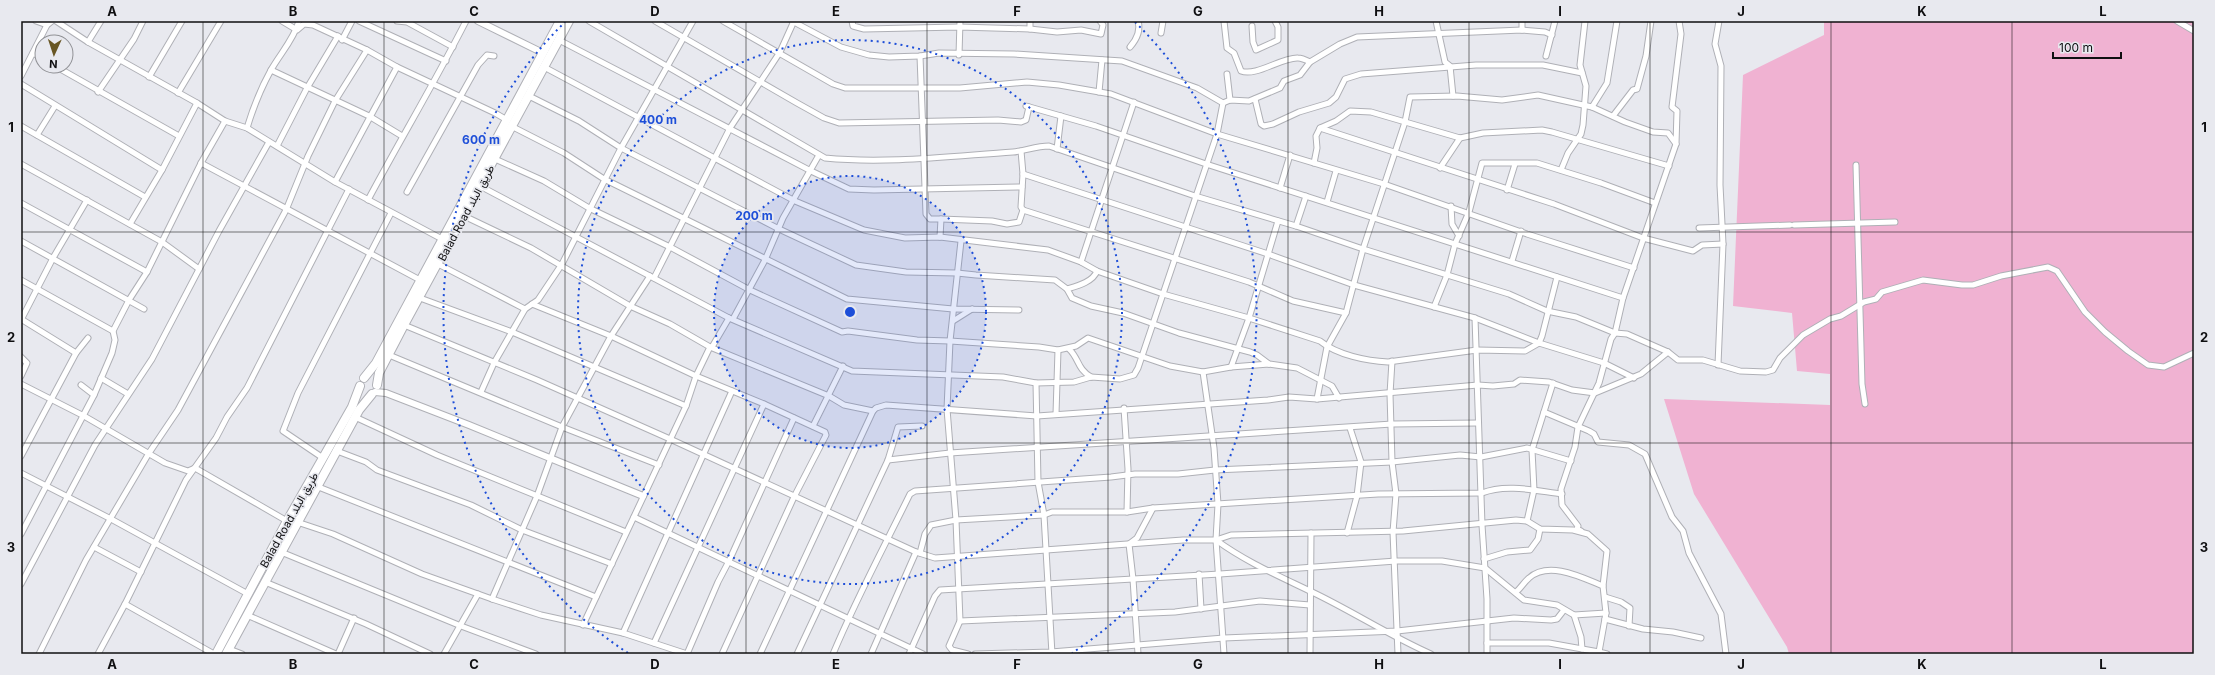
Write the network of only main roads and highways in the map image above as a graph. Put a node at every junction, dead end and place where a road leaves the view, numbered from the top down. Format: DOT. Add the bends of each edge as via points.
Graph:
graph roads {
  1 [pos="559,21"];
  2 [pos="569,21"];
  3 [pos="362,382"];
  4 [pos="375,389"];
  5 [pos="228,651"];
  6 [pos="215,654"];
  1 -- 3 [label="highway, Balad Road طريق البلد" via="376,363"];
  2 -- 4 [label="highway, Balad Road طريق البلد" via="404,325 379,373"];
  3 -- 4 [label="highway" via="373,378"];
  3 -- 4 [label="highway" via="364,393"];
  3 -- 6 [label="highway, Balad Road طريق البلد" via="352,408"];
  4 -- 5 [label="highway, Balad Road طريق البلد" via="355,417 316,486"];
}
